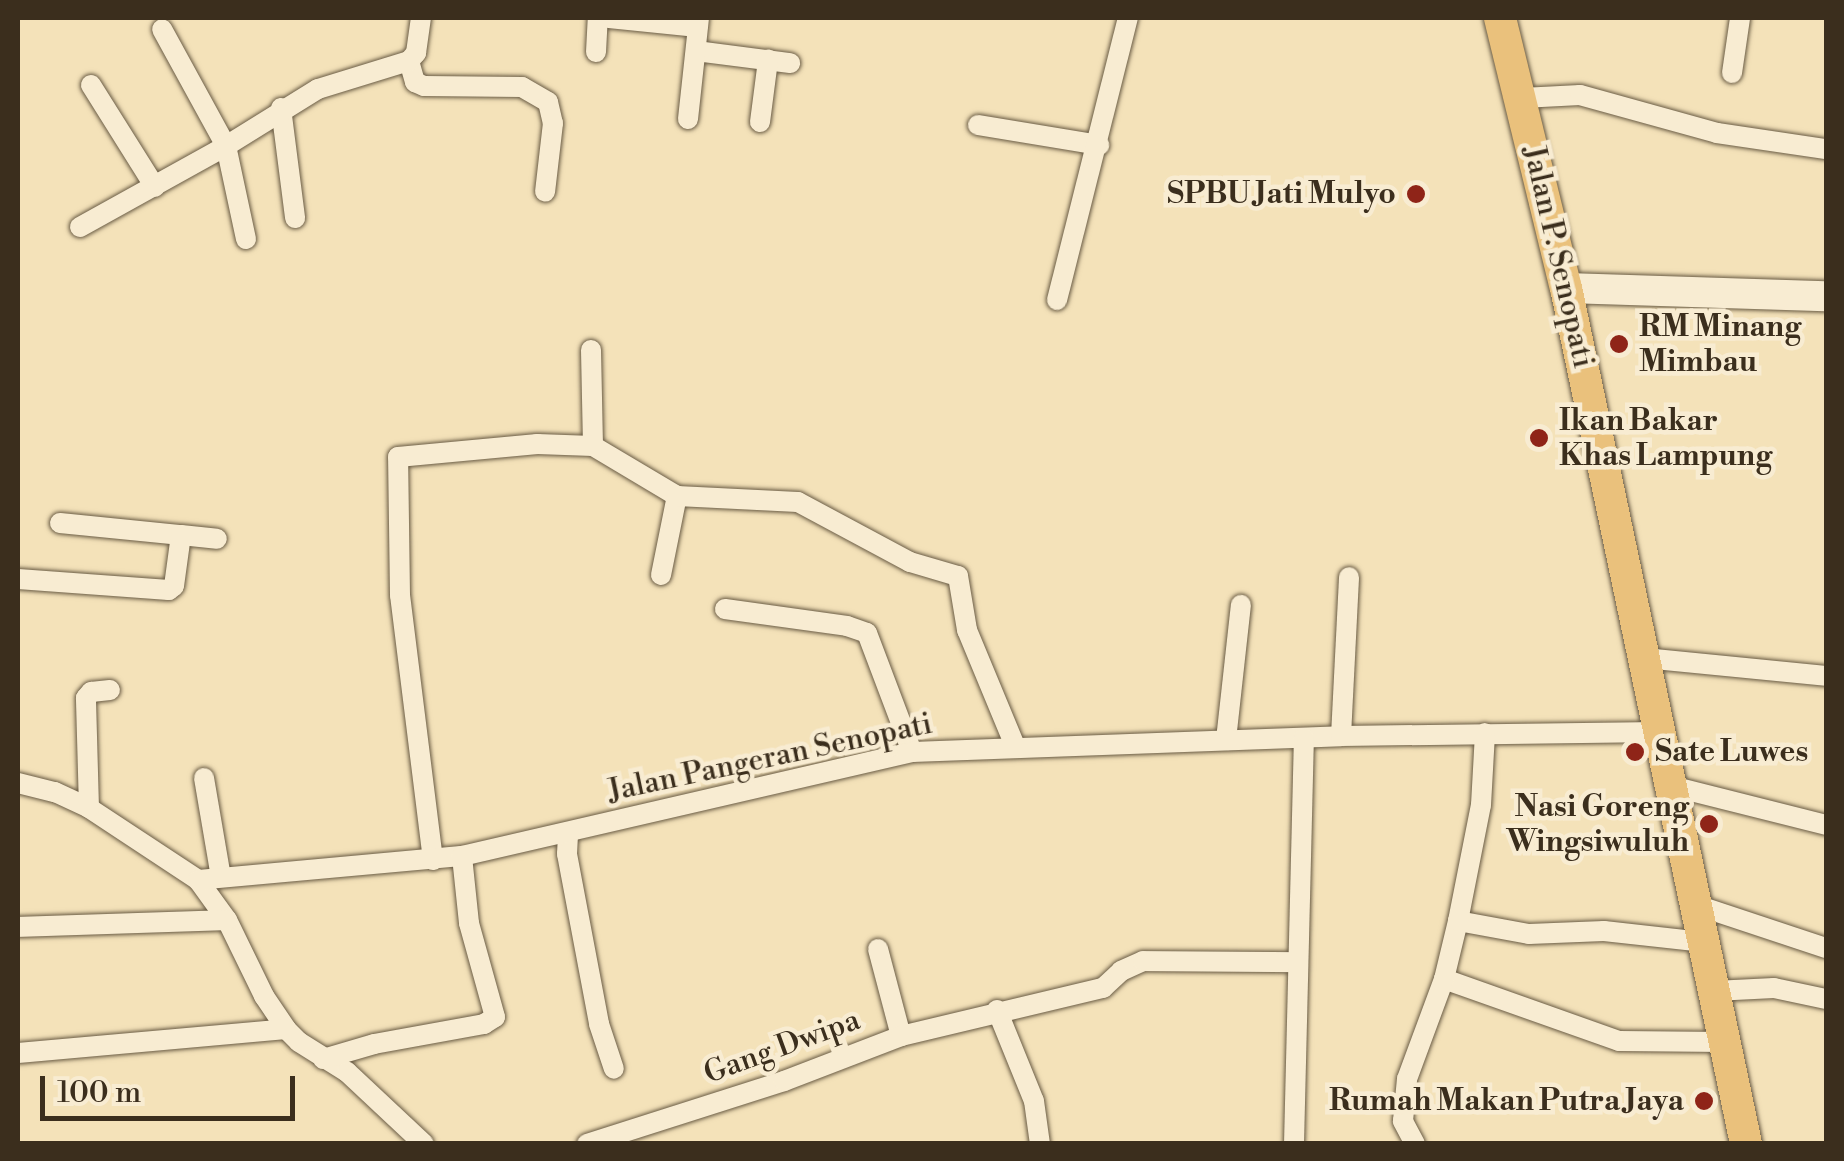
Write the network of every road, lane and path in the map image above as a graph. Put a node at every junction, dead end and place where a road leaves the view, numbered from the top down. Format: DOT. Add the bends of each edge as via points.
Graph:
graph roads {
  1 [pos="421,18"];
  2 [pos="598,18"];
  3 [pos="609,18"];
  4 [pos="1128,18"];
  5 [pos="1500,18"];
  6 [pos="1740,18"];
  7 [pos="699,22"];
  8 [pos="162,30"];
  9 [pos="696,51"];
  10 [pos="596,52"];
  11 [pos="768,60"];
  12 [pos="409,61"];
  13 [pos="790,63"];
  14 [pos="1732,72"];
  15 [pos="91,85"];
  16 [pos="1522,98"];
  17 [pos="281,108"];
  18 [pos="688,119"];
  19 [pos="760,122"];
  20 [pos="978,125"];
  21 [pos="1099,145"];
  22 [pos="226,146"];
  23 [pos="1826,149"];
  24 [pos="155,187"];
  25 [pos="545,192"];
  26 [pos="295,218"];
  27 [pos="80,227"];
  28 [pos="246,239"];
  29 [pos="1566,288"];
  30 [pos="1826,296"];
  31 [pos="1056,300"];
  32 [pos="591,350"];
  33 [pos="593,446"];
  34 [pos="677,496"];
  35 [pos="60,522"];
  36 [pos="181,535"];
  37 [pos="217,539"];
  38 [pos="661,575"];
  39 [pos="1349,577"];
  40 [pos="18,579"];
  41 [pos="1241,605"];
  42 [pos="726,609"];
  43 [pos="1644,658"];
  44 [pos="1826,676"];
  45 [pos="110,690"];
  46 [pos="1659,732"];
  47 [pos="1485,733"];
  48 [pos="1341,736"];
  49 [pos="1304,738"];
  50 [pos="1226,740"];
  51 [pos="1016,746"];
  52 [pos="912,752"];
  53 [pos="204,778"];
  54 [pos="18,783"];
  55 [pos="1670,786"];
  56 [pos="89,808"];
  57 [pos="1826,825"];
  58 [pos="568,836"];
  59 [pos="462,856"];
  60 [pos="434,860"];
  61 [pos="221,877"];
  62 [pos="198,880"];
  63 [pos="1696,905"];
  64 [pos="228,920"];
  65 [pos="1458,922"];
  66 [pos="18,927"];
  67 [pos="1704,942"];
  68 [pos="878,948"];
  69 [pos="1826,948"];
  70 [pos="1296,962"];
  71 [pos="1444,979"];
  72 [pos="1714,991"];
  73 [pos="1826,999"];
  74 [pos="998,1010"];
  75 [pos="286,1028"];
  76 [pos="901,1036"];
  77 [pos="1724,1042"];
  78 [pos="18,1053"];
  79 [pos="323,1058"];
  80 [pos="614,1069"];
  81 [pos="424,1144"];
  82 [pos="586,1144"];
  83 [pos="1040,1144"];
  84 [pos="1294,1144"];
  85 [pos="1415,1144"];
  86 [pos="1746,1144"];
  1 -- 12 [label="street"];
  2 -- 10 [label="street"];
  3 -- 7 [label="street"];
  4 -- 21 [label="street"];
  5 -- 16 [label="main road, Jalan P. Senopati"];
  6 -- 14 [label="street"];
  7 -- 9 [label="street"];
  8 -- 22 [label="street"];
  9 -- 11 [label="street"];
  9 -- 18 [label="street"];
  11 -- 13 [label="street"];
  11 -- 19 [label="street"];
  12 -- 17 [label="street" via="318,89"];
  12 -- 25 [label="street" via="415,82 424,86 522,87 548,102 553,123"];
  15 -- 24 [label="street"];
  16 -- 23 [label="street" via="1580,96 1717,133"];
  16 -- 29 [label="main road, Jalan P. Senopati"];
  17 -- 22 [label="street"];
  17 -- 26 [label="street"];
  20 -- 21 [label="street"];
  21 -- 31 [label="street"];
  22 -- 24 [label="street"];
  22 -- 28 [label="street"];
  24 -- 27 [label="street"];
  29 -- 30 [label="street"];
  29 -- 43 [label="main road, Jalan P. Senopati"];
  32 -- 33 [label="street"];
  33 -- 34 [label="street"];
  33 -- 60 [label="street" via="537,444 398,457 400,596"];
  34 -- 38 [label="street"];
  34 -- 51 [label="street" via="798,502 910,562 958,576 968,630"];
  35 -- 36 [label="street"];
  36 -- 37 [label="street"];
  36 -- 40 [label="street" via="169,590"];
  39 -- 48 [label="street"];
  41 -- 50 [label="street"];
  42 -- 52 [label="street" via="867,633"];
  43 -- 44 [label="street"];
  43 -- 46 [label="main road, Jalan P. Senopati"];
  45 -- 56 [label="street" via="86,698"];
  46 -- 47 [label="street, Jalan Pangeran Senopati"];
  46 -- 55 [label="main road, Jalan P. Senopati"];
  47 -- 48 [label="street, Jalan Pangeran Senopati"];
  47 -- 65 [label="street" via="1481,805"];
  48 -- 49 [label="street, Jalan Pangeran Senopati"];
  49 -- 50 [label="street, Jalan Pangeran Senopati"];
  49 -- 70 [label="street"];
  50 -- 51 [label="street, Jalan Pangeran Senopati"];
  51 -- 52 [label="street, Jalan Pangeran Senopati"];
  52 -- 58 [label="street, Jalan Pangeran Senopati" via="687,801"];
  53 -- 61 [label="street"];
  54 -- 56 [label="street"];
  55 -- 57 [label="street"];
  55 -- 63 [label="main road, Jalan P. Senopati"];
  56 -- 62 [label="street"];
  58 -- 59 [label="street, Jalan Pangeran Senopati"];
  58 -- 80 [label="street" via="599,1024"];
  59 -- 60 [label="street, Jalan Pangeran Senopati"];
  59 -- 79 [label="street" via="468,923 494,1016 484,1024"];
  60 -- 61 [label="street, Jalan Pangeran Senopati"];
  61 -- 62 [label="street, Jalan Pangeran Senopati"];
  62 -- 64 [label="street"];
  63 -- 67 [label="main road, Jalan P. Senopati"];
  63 -- 69 [label="street"];
  64 -- 66 [label="street"];
  64 -- 75 [label="street"];
  65 -- 67 [label="street" via="1530,934 1604,930"];
  65 -- 71 [label="street"];
  67 -- 72 [label="main road, Jalan P. Senopati"];
  68 -- 76 [label="street"];
  70 -- 74 [label="street, Gang Dwipa" via="1143,961 1103,988"];
  70 -- 84 [label="street"];
  71 -- 77 [label="street" via="1619,1041"];
  71 -- 85 [label="street" via="1407,1079 1403,1120"];
  72 -- 73 [label="street" via="1774,988"];
  72 -- 77 [label="main road, Jalan P. Senopati"];
  74 -- 76 [label="street, Gang Dwipa"];
  74 -- 83 [label="street" via="1034,1101"];
  75 -- 78 [label="street"];
  75 -- 79 [label="street"];
  76 -- 82 [label="street, Gang Dwipa" via="784,1082"];
  77 -- 86 [label="main road, Jalan P. Senopati"];
  79 -- 81 [label="street"];
}
